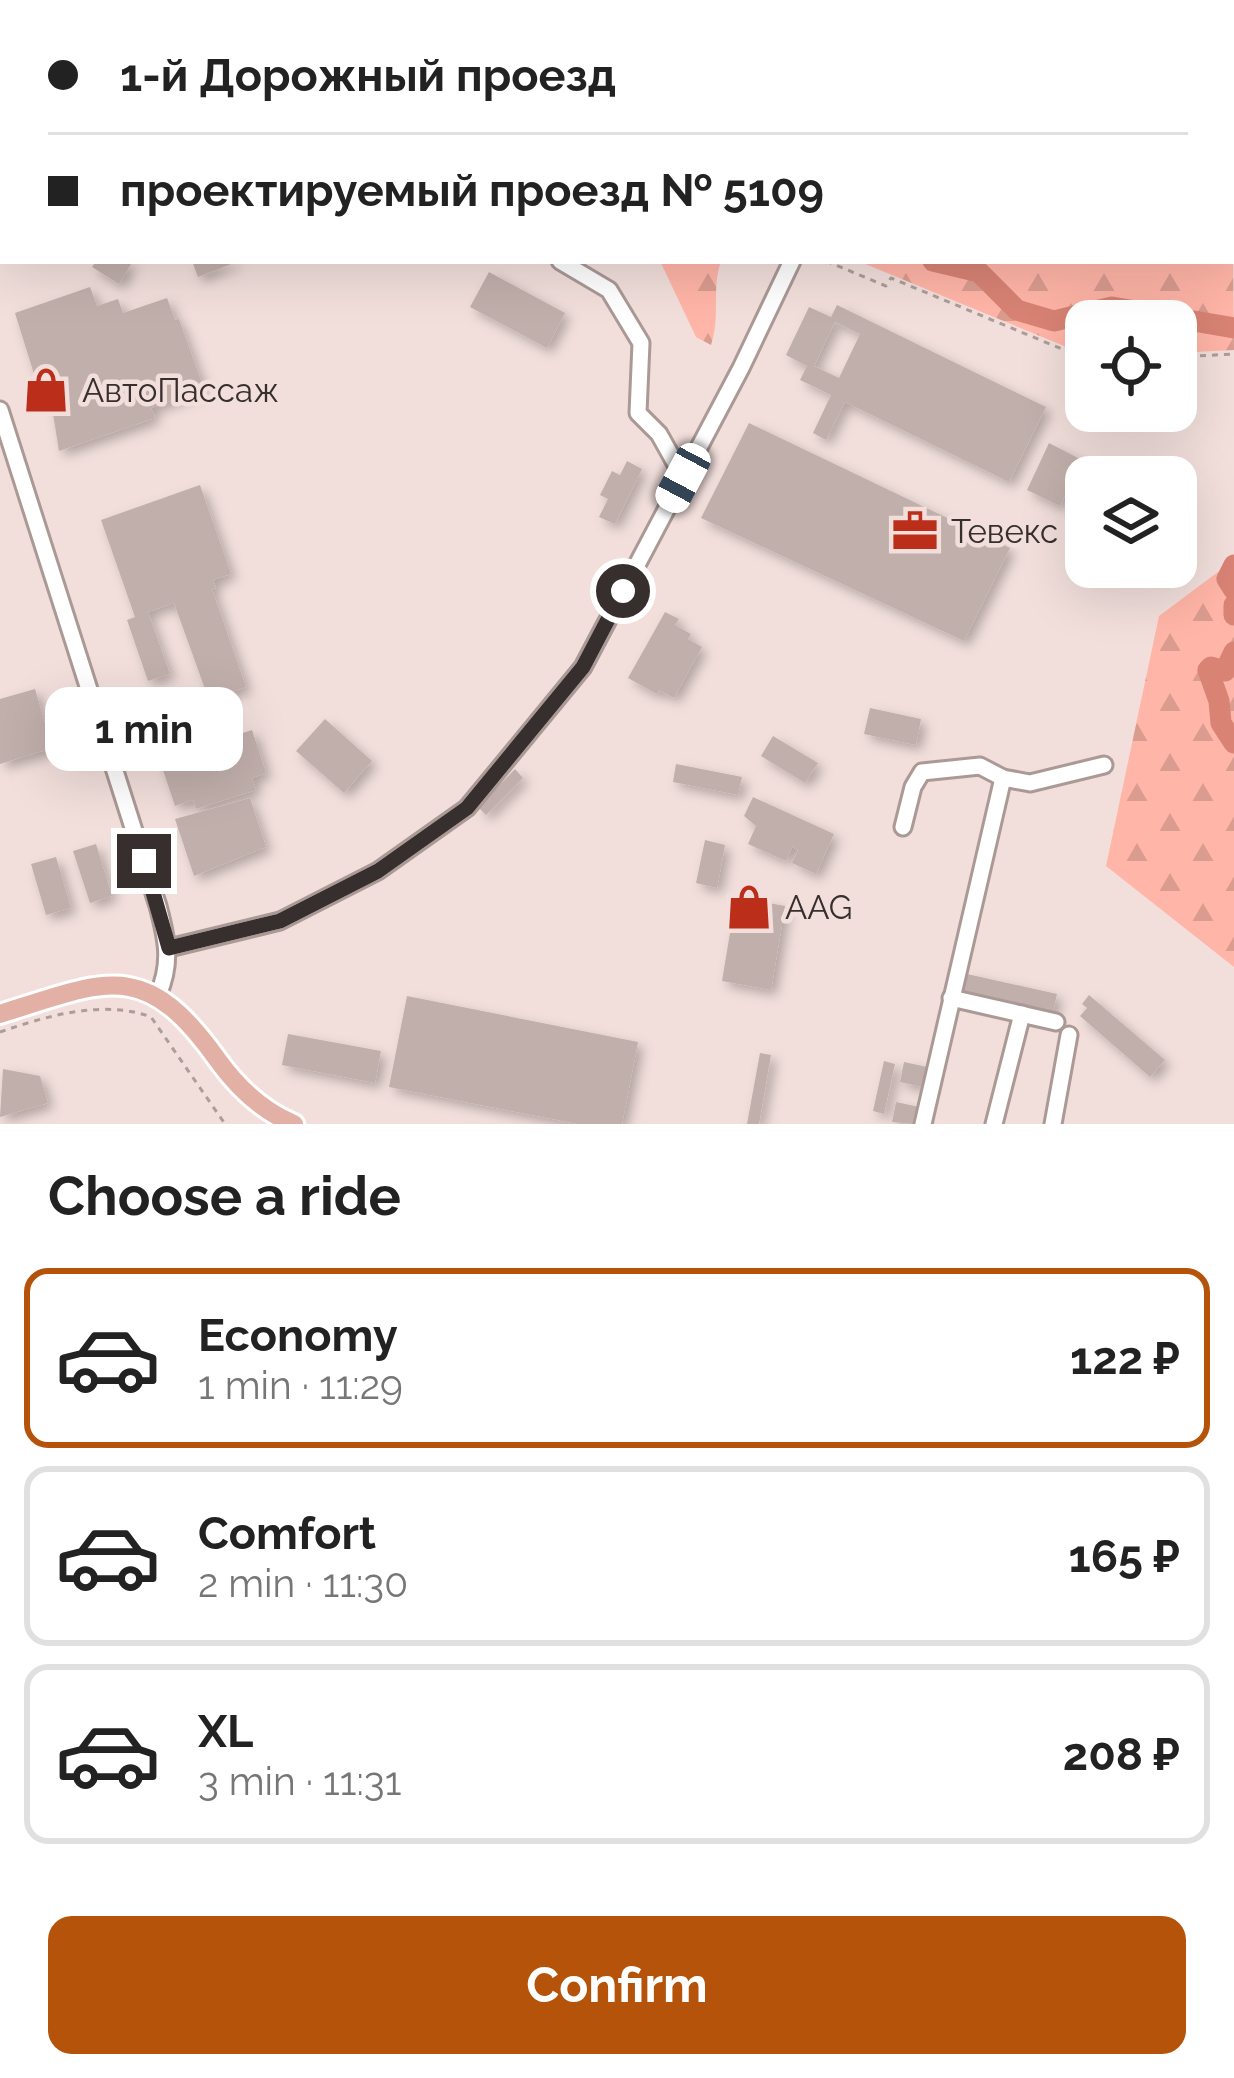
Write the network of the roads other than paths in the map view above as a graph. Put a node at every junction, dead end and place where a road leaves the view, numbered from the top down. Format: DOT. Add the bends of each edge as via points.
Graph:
graph roads {
  1 [pos="565,264"];
  2 [pos="790,264"];
  3 [pos="0,410"];
  4 [pos="683,478"];
  5 [pos="1104,765"];
  6 [pos="1003,778"];
  7 [pos="903,827"];
  8 [pos="169,948"];
  9 [pos="158,995"];
  10 [pos="952,998"];
  11 [pos="0,1013"];
  12 [pos="1022,1014"];
  13 [pos="1056,1022"];
  14 [pos="1069,1035"];
  15 [pos="294,1124"];
  16 [pos="923,1124"];
  17 [pos="994,1124"];
  18 [pos="1054,1124"];
  1 -- 4 [label="street" via="608,290 641,343 638,413"];
  2 -- 4 [label="street"];
  3 -- 8 [label="street"];
  4 -- 8 [label="street" via="583,667 467,808 378,871 280,921"];
  5 -- 6 [label="street" via="1030,783"];
  6 -- 7 [label="street" via="980,766 922,772"];
  6 -- 10 [label="street"];
  8 -- 9 [label="street"];
  9 -- 11 [label="main road" via="94,988"];
  9 -- 15 [label="main road" via="189,1021 231,1079"];
  10 -- 12 [label="street"];
  10 -- 16 [label="street"];
  12 -- 13 [label="street"];
  12 -- 17 [label="street"];
  14 -- 18 [label="street"];
}
